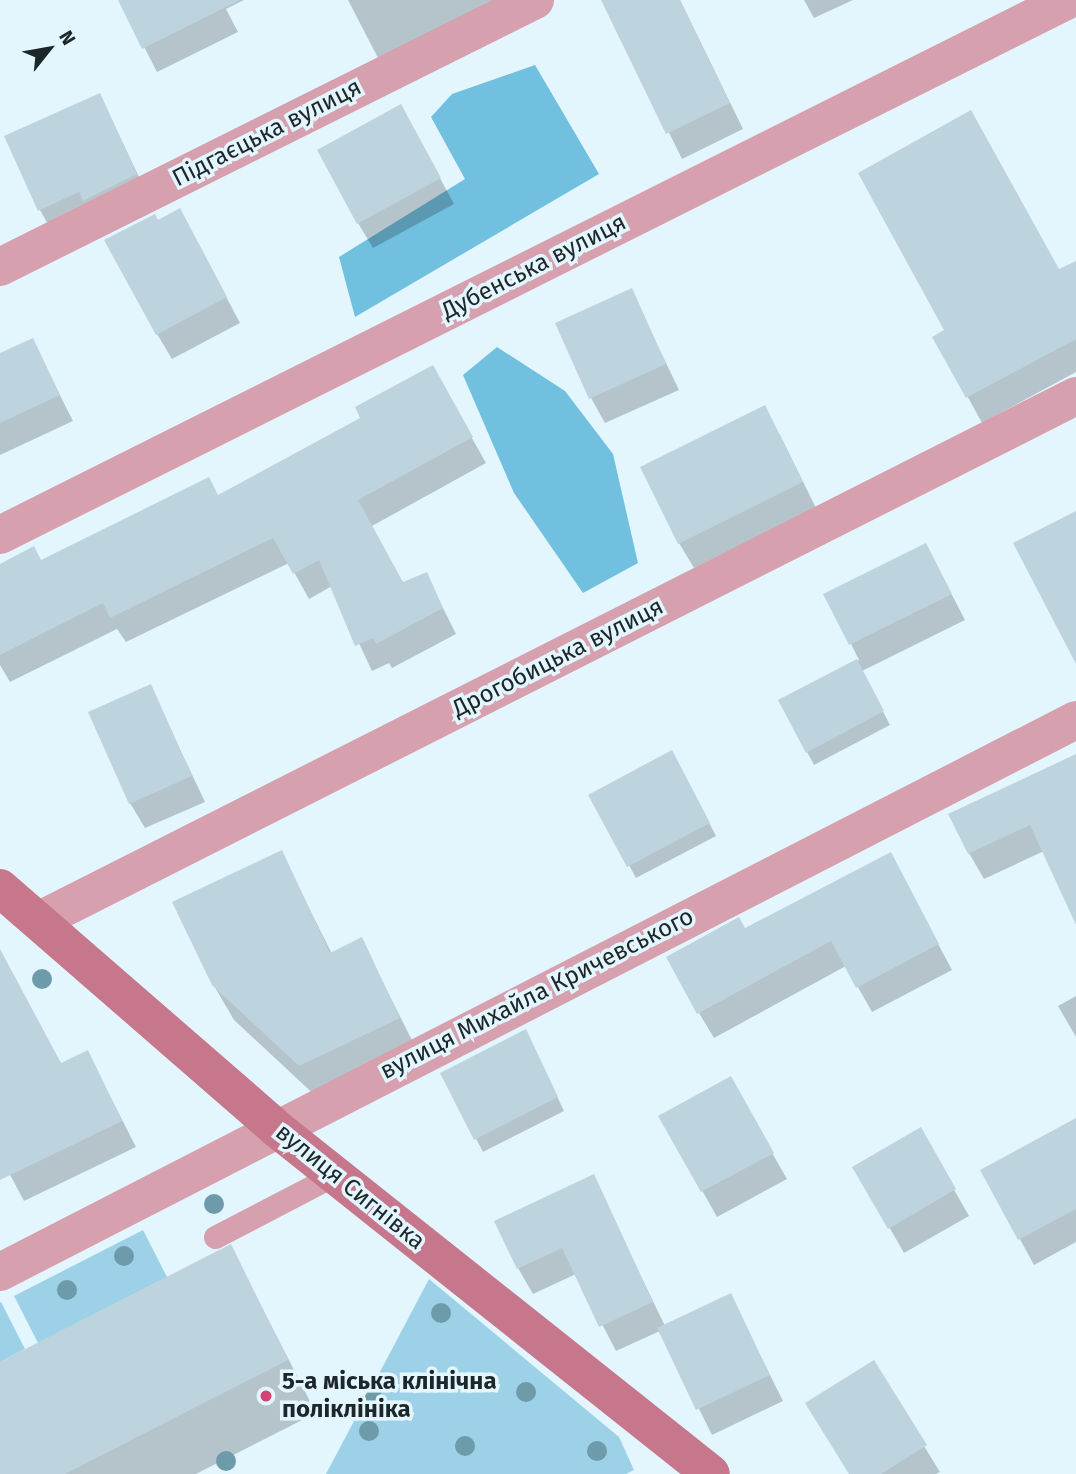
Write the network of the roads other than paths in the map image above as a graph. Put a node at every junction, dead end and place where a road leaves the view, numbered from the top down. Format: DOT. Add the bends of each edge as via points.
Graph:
graph roads {
  1 [pos="535,0"];
  2 [pos="1068,0"];
  3 [pos="0,267"];
  4 [pos="1076,396"];
  5 [pos="0,535"];
  6 [pos="1076,720"];
  7 [pos="0,888"];
  8 [pos="40,920"];
  9 [pos="277,1129"];
  10 [pos="334,1175"];
  11 [pos="215,1237"];
  12 [pos="0,1272"];
  13 [pos="697,1471"];
  1 -- 3 [label="street, Підгаєцька вулиця"];
  2 -- 5 [label="street, Дубенська вулиця"];
  4 -- 8 [label="street, Дрогобицька вулиця"];
  6 -- 9 [label="street, вулиця Михайла Кричевського"];
  7 -- 8 [label="street, вулиця Сигнівка"];
  8 -- 9 [label="street, вулиця Сигнівка"];
  9 -- 10 [label="street, вулиця Сигнівка"];
  9 -- 12 [label="street, вулиця Михайла Кричевського"];
  10 -- 11 [label="lane"];
  10 -- 13 [label="street, вулиця Сигнівка"];
}
